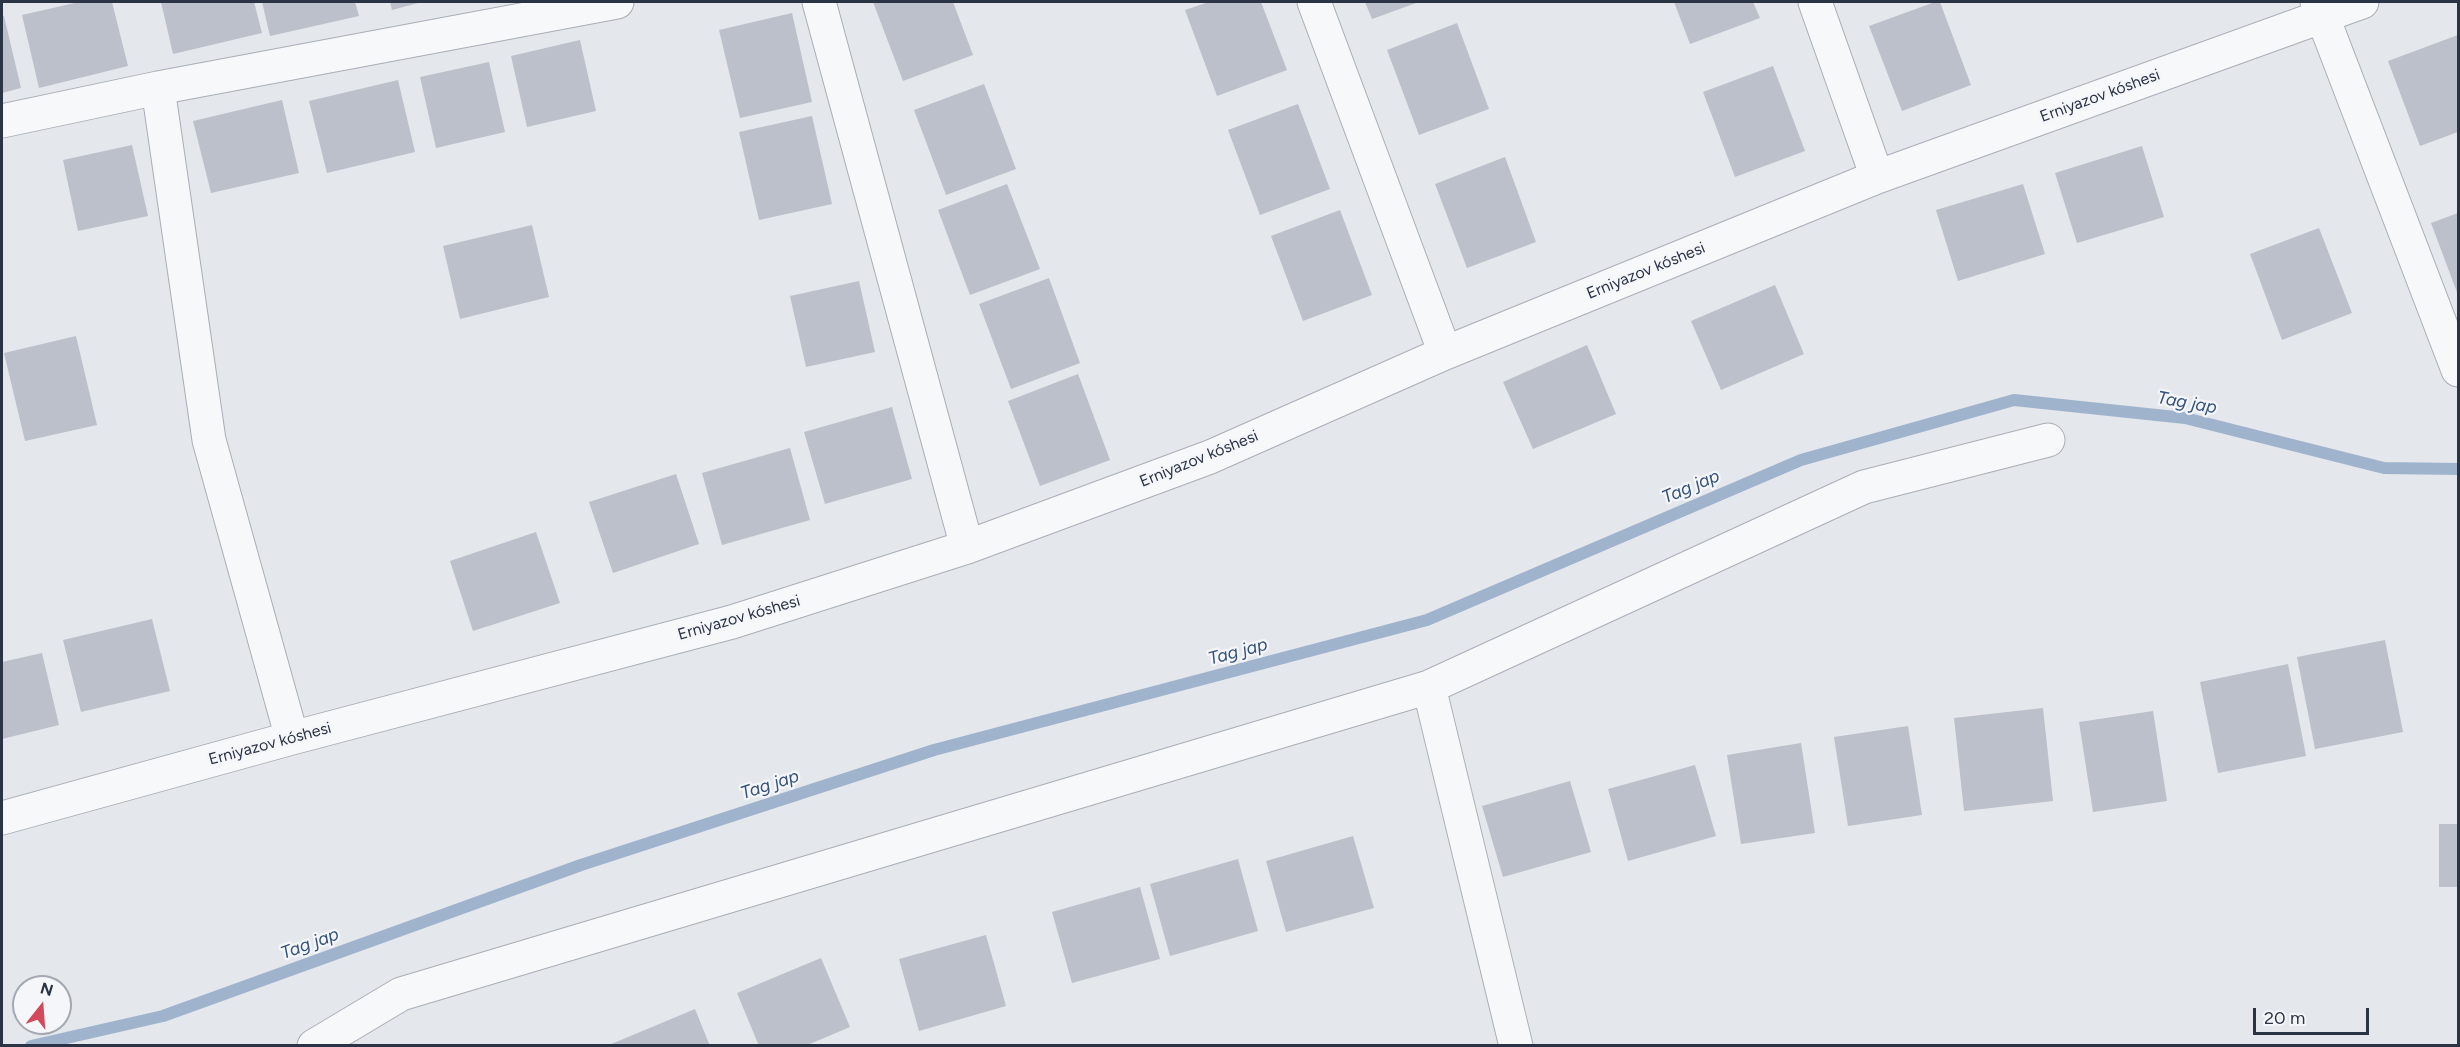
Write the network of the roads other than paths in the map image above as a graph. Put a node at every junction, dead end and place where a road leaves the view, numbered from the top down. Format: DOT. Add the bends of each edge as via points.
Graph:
graph roads {
  1 [pos="617,2"];
  2 [pos="819,2"];
  3 [pos="1314,2"];
  4 [pos="1815,2"];
  5 [pos="2362,2"];
  6 [pos="2320,8"];
  7 [pos="158,88"];
  8 [pos="2,121"];
  9 [pos="1877,177"];
  10 [pos="1445,353"];
  11 [pos="2458,370"];
  12 [pos="2048,440"];
  13 [pos="967,547"];
  14 [pos="1429,687"];
  15 [pos="292,738"];
  16 [pos="2,818"];
  17 [pos="314,1046"];
  18 [pos="1516,1046"];
  1 -- 7 [label="street"];
  2 -- 13 [label="street"];
  3 -- 10 [label="street"];
  4 -- 9 [label="street"];
  5 -- 6 [label="street, Erniyazov kóshesi"];
  6 -- 9 [label="street, Erniyazov kóshesi"];
  6 -- 11 [label="street"];
  7 -- 8 [label="street"];
  7 -- 15 [label="street" via="209,440"];
  9 -- 10 [label="street, Erniyazov kóshesi"];
  10 -- 13 [label="street, Erniyazov kóshesi" via="1210,457"];
  12 -- 14 [label="street" via="1864,487"];
  13 -- 15 [label="street, Erniyazov kóshesi" via="732,622"];
  14 -- 17 [label="street" via="401,994"];
  14 -- 18 [label="street"];
  15 -- 16 [label="street, Erniyazov kóshesi"];
}
